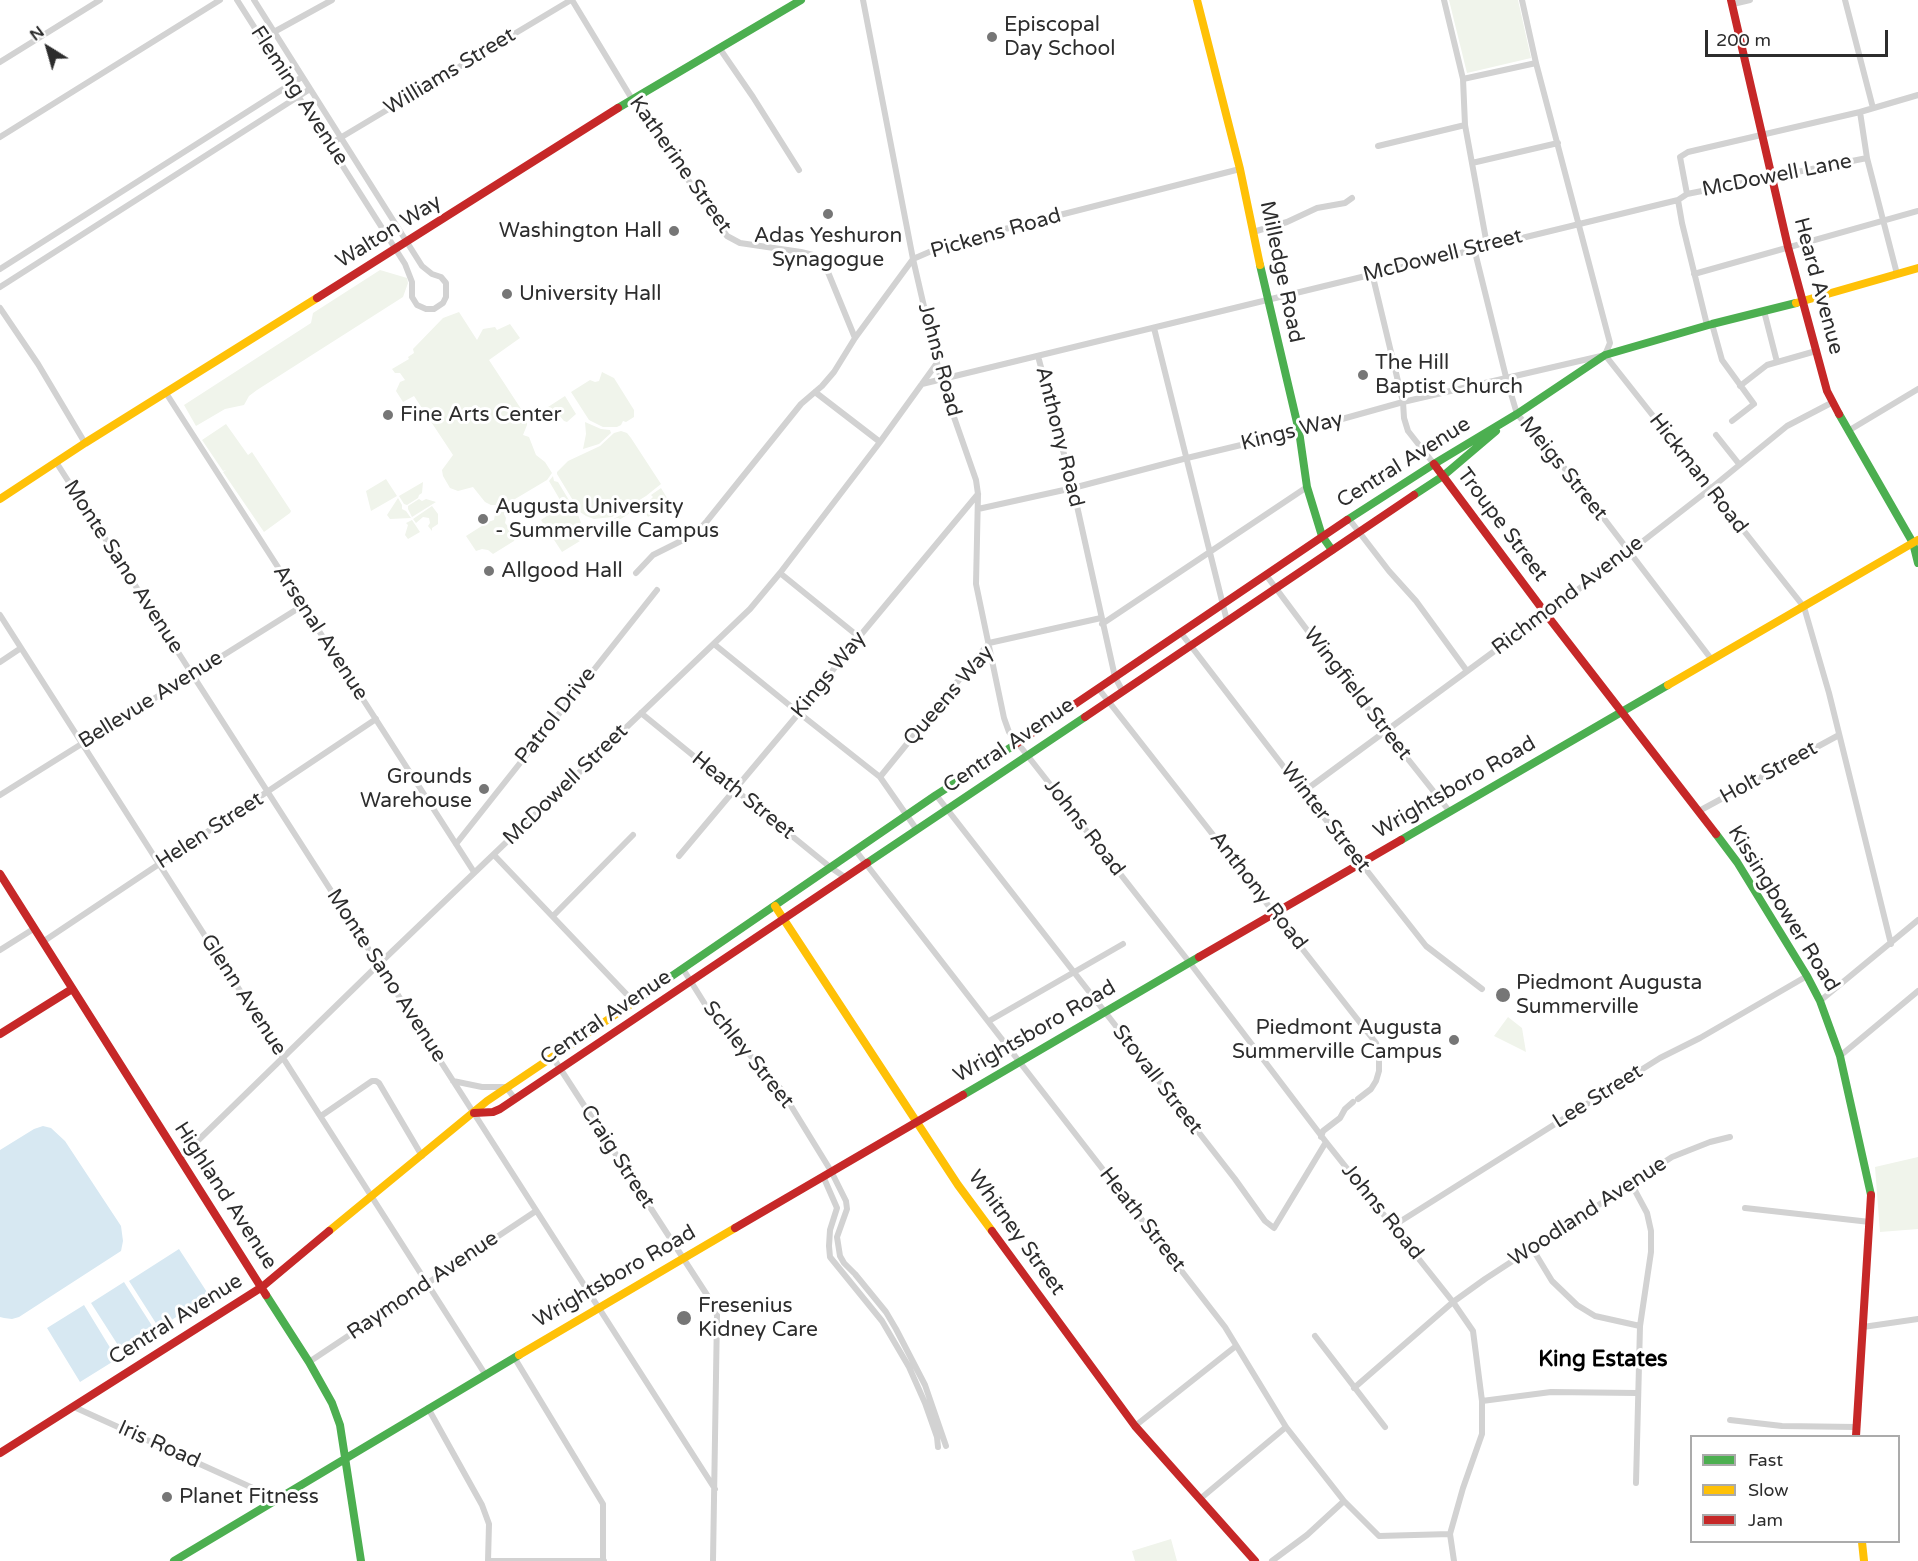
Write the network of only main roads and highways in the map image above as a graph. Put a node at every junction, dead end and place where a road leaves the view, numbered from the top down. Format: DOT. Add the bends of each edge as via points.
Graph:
graph roads {
  1 [pos="801,0"];
  2 [pos="1197,0"];
  3 [pos="1732,2"];
  4 [pos="1918,268"];
  5 [pos="1804,301"];
  6 [pos="1517,414"];
  7 [pos="1434,464"];
  8 [pos="1443,476"];
  9 [pos="0,499"];
  10 [pos="1322,536"];
  11 [pos="1915,542"];
  12 [pos="1332,550"];
  13 [pos="1918,563"];
  14 [pos="1623,712"];
  15 [pos="0,874"];
  16 [pos="775,906"];
  17 [pos="784,920"];
  18 [pos="72,989"];
  19 [pos="0,1034"];
  20 [pos="474,1113"];
  21 [pos="916,1122"];
  22 [pos="262,1287"];
  23 [pos="1856,1432"];
  24 [pos="0,1453"];
  25 [pos="346,1457"];
  26 [pos="1862,1543"];
  27 [pos="174,1561"];
  28 [pos="361,1561"];
  29 [pos="1255,1561"];
  30 [pos="1864,1561"];
  1 -- 9 [label="main road, Walton Way" via="632,99"];
  2 -- 10 [label="main road, Milledge Road" via="1240,169 1299,431 1307,487"];
  3 -- 5 [label="main road, Heard Avenue"];
  4 -- 5 [label="main road, Central Avenue"];
  5 -- 6 [label="main road, Central Avenue" via="1605,355"];
  5 -- 11 [label="main road, Heard Avenue" via="1827,390"];
  6 -- 7 [label="main road, Central Avenue"];
  6 -- 8 [label="main road, Central Avenue"];
  7 -- 8 [label="main road, Troupe Street"];
  7 -- 10 [label="main road, Central Avenue"];
  8 -- 12 [label="main road, Central Avenue"];
  8 -- 14 [label="main road, Troupe Street"];
  10 -- 12 [label="main road, Milledge Road"];
  10 -- 16 [label="main road, Central Avenue"];
  11 -- 13 [label="main road, Heard Avenue"];
  11 -- 14 [label="main road, Wrightsboro Road"];
  12 -- 17 [label="main road, Central Avenue"];
  14 -- 21 [label="main road, Wrightsboro Road"];
  14 -- 23 [label="main road, Kissingbower Road" via="1737,862 1807,976 1840,1056 1871,1192"];
  15 -- 18 [label="main road, Highland Avenue"];
  16 -- 17 [label="main road, Whitney Street"];
  16 -- 20 [label="main road, Central Avenue" via="506,1087"];
  17 -- 20 [label="main road, Central Avenue" via="515,1100 496,1111"];
  17 -- 21 [label="main road, Whitney Street"];
  18 -- 19 [label="main road"];
  18 -- 22 [label="main road, Highland Avenue"];
  20 -- 22 [label="main road, Central Avenue"];
  21 -- 25 [label="main road, Wrightsboro Road"];
  21 -- 29 [label="main road, Whitney Street" via="1135,1426"];
  22 -- 24 [label="main road, Central Avenue"];
  22 -- 25 [label="main road, Highland Avenue" via="332,1403"];
  25 -- 27 [label="main road, Wrightsboro Road"];
  25 -- 28 [label="main road, Highland Avenue"];
  26 -- 30 [label="main road"];
}
